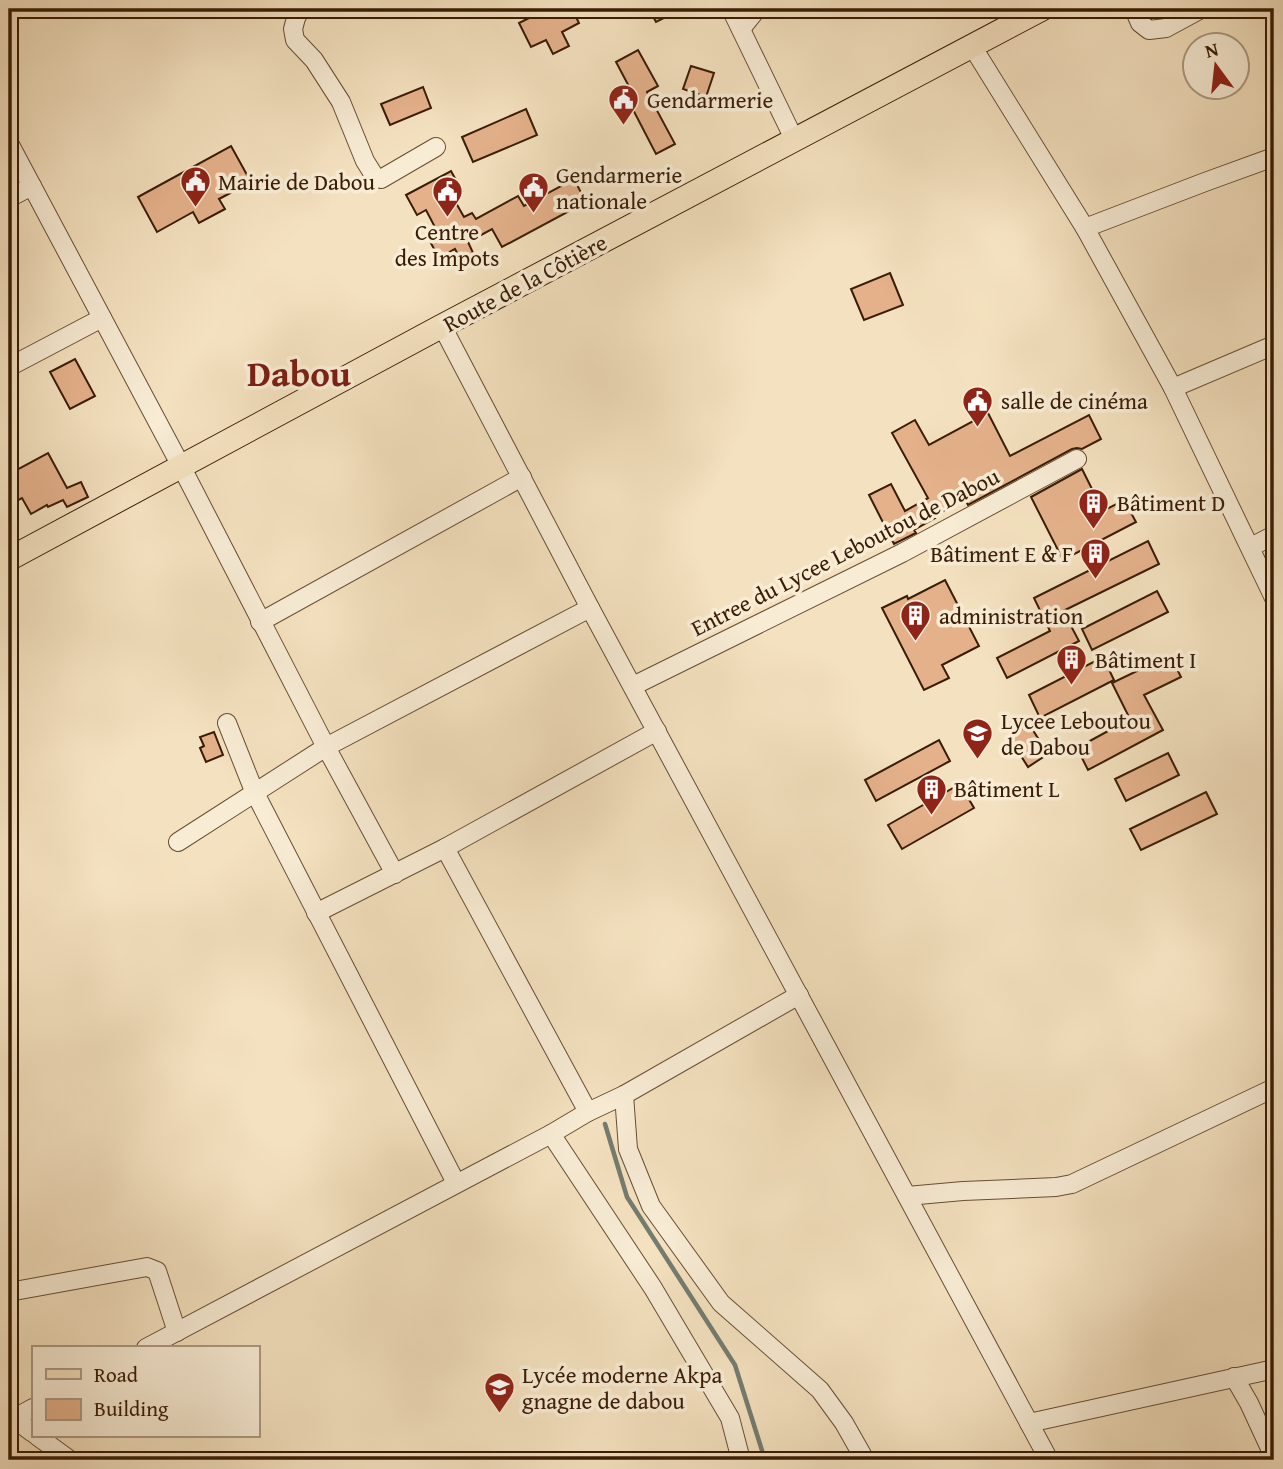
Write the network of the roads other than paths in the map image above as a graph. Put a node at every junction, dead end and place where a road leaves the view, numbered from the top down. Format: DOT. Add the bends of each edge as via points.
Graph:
graph roads {
  1 [pos="301,9"];
  2 [pos="731,9"];
  3 [pos="757,9"];
  4 [pos="1042,9"];
  5 [pos="1134,9"];
  6 [pos="1201,9"];
  7 [pos="741,29"];
  8 [pos="972,46"];
  9 [pos="794,139"];
  10 [pos="9,143"];
  11 [pos="436,147"];
  12 [pos="1274,157"];
  13 [pos="32,186"];
  14 [pos="9,198"];
  15 [pos="1085,228"];
  16 [pos="102,318"];
  17 [pos="442,326"];
  18 [pos="1274,345"];
  19 [pos="9,367"];
  20 [pos="1173,388"];
  21 [pos="1077,459"];
  22 [pos="181,466"];
  23 [pos="522,477"];
  24 [pos="1274,535"];
  25 [pos="1251,547"];
  26 [pos="9,559"];
  27 [pos="1274,598"];
  28 [pos="590,608"];
  29 [pos="260,622"];
  30 [pos="633,686"];
  31 [pos="228,723"];
  32 [pos="657,731"];
  33 [pos="326,747"];
  34 [pos="254,792"];
  35 [pos="177,842"];
  36 [pos="445,848"];
  37 [pos="395,874"];
  38 [pos="316,913"];
  39 [pos="799,995"];
  40 [pos="1274,1088"];
  41 [pos="624,1095"];
  42 [pos="588,1112"];
  43 [pos="551,1134"];
  44 [pos="456,1183"];
  45 [pos="907,1196"];
  46 [pos="9,1292"];
  47 [pos="177,1332"];
  48 [pos="150,1346"];
  49 [pos="1274,1369"];
  50 [pos="1234,1377"];
  51 [pos="32,1408"];
  52 [pos="10,1416"];
  53 [pos="1029,1423"];
  54 [pos="32,1432"];
  55 [pos="40,1438"];
  56 [pos="1274,1457"];
  57 [pos="70,1460"];
  58 [pos="741,1460"];
  59 [pos="865,1460"];
  60 [pos="1049,1460"];
  1 -- 11 [label="street" via="293,29 295,40 341,102 375,177 381,179"];
  2 -- 7 [label="street"];
  3 -- 7 [label="street"];
  4 -- 8 [label="main road, Route de la Côtière"];
  5 -- 6 [label="street" via="1149,30 1166,29"];
  7 -- 9 [label="street"];
  8 -- 9 [label="main road, Route de la Côtière"];
  8 -- 15 [label="street"];
  9 -- 17 [label="main road, Route de la Côtière"];
  10 -- 13 [label="street"];
  12 -- 15 [label="street"];
  13 -- 14 [label="street"];
  13 -- 16 [label="street"];
  15 -- 20 [label="street"];
  16 -- 19 [label="street"];
  16 -- 22 [label="street"];
  17 -- 22 [label="main road, Route de la Côtière"];
  17 -- 23 [label="street"];
  18 -- 20 [label="street"];
  20 -- 25 [label="street"];
  21 -- 30 [label="street, Entree du Lycee Leboutou de Dabou" via="902,553"];
  22 -- 26 [label="main road, Route de la Côtière"];
  22 -- 29 [label="street"];
  23 -- 28 [label="street"];
  23 -- 29 [label="street"];
  24 -- 25 [label="street"];
  25 -- 27 [label="street"];
  28 -- 30 [label="street"];
  28 -- 33 [label="street"];
  29 -- 33 [label="street"];
  30 -- 32 [label="street"];
  31 -- 34 [label="street"];
  32 -- 36 [label="street"];
  32 -- 39 [label="street"];
  33 -- 34 [label="street"];
  33 -- 37 [label="street"];
  34 -- 35 [label="street"];
  34 -- 38 [label="street"];
  36 -- 37 [label="street"];
  36 -- 42 [label="street"];
  37 -- 38 [label="street"];
  38 -- 44 [label="street"];
  39 -- 41 [label="street"];
  39 -- 45 [label="street"];
  40 -- 45 [label="street" via="1072,1184"];
  41 -- 42 [label="street"];
  41 -- 59 [label="street" via="628,1149 651,1206 722,1303 820,1390"];
  42 -- 43 [label="street"];
  43 -- 44 [label="street"];
  43 -- 58 [label="street" via="653,1288 730,1418"];
  44 -- 47 [label="street"];
  45 -- 53 [label="street"];
  46 -- 47 [label="street" via="147,1267 157,1271"];
  47 -- 48 [label="street"];
  49 -- 50 [label="street"];
  50 -- 53 [label="street"];
  50 -- 56 [label="street"];
  51 -- 52 [label="street"];
  52 -- 54 [label="street"];
  53 -- 60 [label="street"];
  55 -- 57 [label="street"];
}
